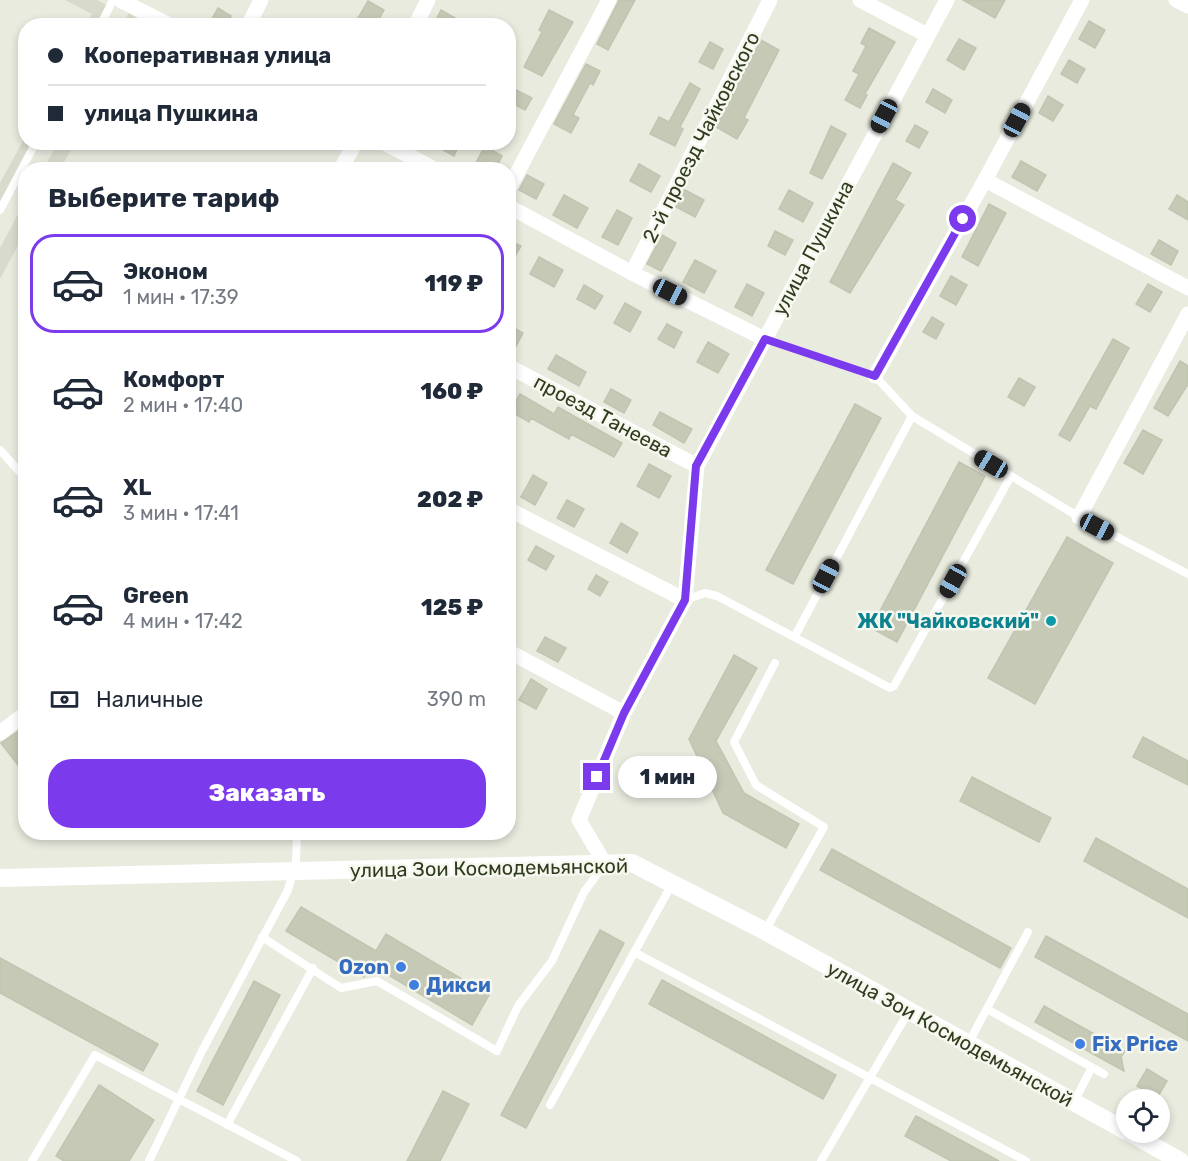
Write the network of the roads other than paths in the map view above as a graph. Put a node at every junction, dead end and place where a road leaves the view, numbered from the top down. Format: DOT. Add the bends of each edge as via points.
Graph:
graph roads {
  1 [pos="114,0"];
  2 [pos="120,0"];
  3 [pos="261,0"];
  4 [pos="428,0"];
  5 [pos="609,0"];
  6 [pos="770,0"];
  7 [pos="860,0"];
  8 [pos="947,0"];
  9 [pos="1082,0"];
  10 [pos="1176,0"];
  11 [pos="1188,6"];
  12 [pos="104,18"];
  13 [pos="155,18"];
  14 [pos="252,18"];
  15 [pos="419,18"];
  16 [pos="927,34"];
  17 [pos="398,150"];
  18 [pos="421,162"];
  19 [pos="516,175"];
  20 [pos="18,176"];
  21 [pos="985,180"];
  22 [pos="0,210"];
  23 [pos="516,210"];
  24 [pos="632,273"];
  25 [pos="1188,288"];
  26 [pos="1188,314"];
  27 [pos="765,339"];
  28 [pos="516,370"];
  29 [pos="875,376"];
  30 [pos="912,416"];
  31 [pos="0,450"];
  32 [pos="696,466"];
  33 [pos="18,469"];
  34 [pos="1011,476"];
  35 [pos="516,513"];
  36 [pos="1079,517"];
  37 [pos="1188,574"];
  38 [pos="685,600"];
  39 [pos="795,636"];
  40 [pos="516,655"];
  41 [pos="775,663"];
  42 [pos="624,713"];
  43 [pos="18,719"];
  44 [pos="0,733"];
  45 [pos="297,840"];
  46 [pos="605,864"];
  47 [pos="292,872"];
  48 [pos="0,878"];
  49 [pos="673,882"];
  50 [pos="765,931"];
  51 [pos="1028,932"];
  52 [pos="262,937"];
  53 [pos="634,952"];
  54 [pos="312,968"];
  55 [pos="987,1009"];
  56 [pos="909,1011"];
  57 [pos="968,1044"];
  58 [pos="1092,1068"];
  59 [pos="1104,1074"];
  60 [pos="870,1077"];
  61 [pos="178,1100"];
  62 [pos="1074,1102"];
  63 [pos="550,1105"];
  64 [pos="227,1125"];
  65 [pos="1116,1125"];
  66 [pos="1148,1143"];
  67 [pos="32,1161"];
  68 [pos="149,1161"];
  69 [pos="297,1161"];
  70 [pos="821,1161"];
  71 [pos="1026,1161"];
  72 [pos="1180,1161"];
  1 -- 12 [label="lane"];
  2 -- 13 [label="street"];
  3 -- 14 [label="street"];
  4 -- 15 [label="street"];
  5 -- 19 [label="street"];
  6 -- 24 [label="street, 2-й проезд Чайковского"];
  7 -- 16 [label="street"];
  8 -- 16 [label="street, улица Пушкина"];
  9 -- 21 [label="street"];
  10 -- 11 [label="street"];
  16 -- 27 [label="street, улица Пушкина"];
  17 -- 18 [label="street"];
  20 -- 22 [label="lane"];
  21 -- 25 [label="street"];
  21 -- 29 [label="street"];
  23 -- 24 [label="street"];
  24 -- 27 [label="street"];
  26 -- 36 [label="street"];
  27 -- 29 [label="lane"];
  27 -- 32 [label="street, улица Пушкина"];
  28 -- 32 [label="street, проезд Танеева"];
  29 -- 30 [label="lane"];
  30 -- 34 [label="lane"];
  30 -- 39 [label="lane"];
  31 -- 33 [label="lane"];
  32 -- 38 [label="street, улица Пушкина"];
  34 -- 36 [label="lane"];
  34 -- 39 [label="lane" via="894,686 886,688"];
  35 -- 38 [label="street"];
  36 -- 37 [label="lane"];
  38 -- 39 [label="lane" via="705,593 717,596"];
  38 -- 42 [label="street, улица Пушкина"];
  40 -- 42 [label="street"];
  41 -- 50 [label="lane" via="734,742 756,785 824,827"];
  42 -- 46 [label="street, улица Пушкина" via="579,820"];
  43 -- 44 [label="street"];
  45 -- 47 [label="lane"];
  46 -- 47 [label="street, улица Зои Космодемьянской"];
  46 -- 49 [label="street, улица Зои Космодемьянской" via="632,863"];
  46 -- 54 [label="lane" via="584,892 552,961 518,1006 496,1051 377,981 341,988"];
  47 -- 48 [label="street, улица Зои Космодемьянской"];
  47 -- 52 [label="lane" via="288,890"];
  49 -- 50 [label="street, улица Зои Космодемьянской"];
  49 -- 53 [label="lane"];
  50 -- 56 [label="street, улица Зои Космодемьянской"];
  51 -- 55 [label="lane"];
  52 -- 54 [label="lane"];
  52 -- 61 [label="lane"];
  53 -- 60 [label="lane"];
  53 -- 63 [label="lane"];
  54 -- 64 [label="lane"];
  55 -- 57 [label="lane"];
  55 -- 58 [label="lane"];
  56 -- 57 [label="street, улица Зои Космодемьянской"];
  56 -- 60 [label="lane"];
  57 -- 62 [label="street, улица Зои Космодемьянской"];
  58 -- 59 [label="lane"];
  58 -- 62 [label="lane"];
  60 -- 70 [label="lane"];
  60 -- 71 [label="lane"];
  61 -- 64 [label="lane"];
  61 -- 67 [label="lane" via="95,1055"];
  61 -- 68 [label="lane"];
  62 -- 65 [label="street, улица Зои Космодемьянской"];
  64 -- 69 [label="lane"];
  66 -- 72 [label="street, улица Зои Космодемьянской"];
}
